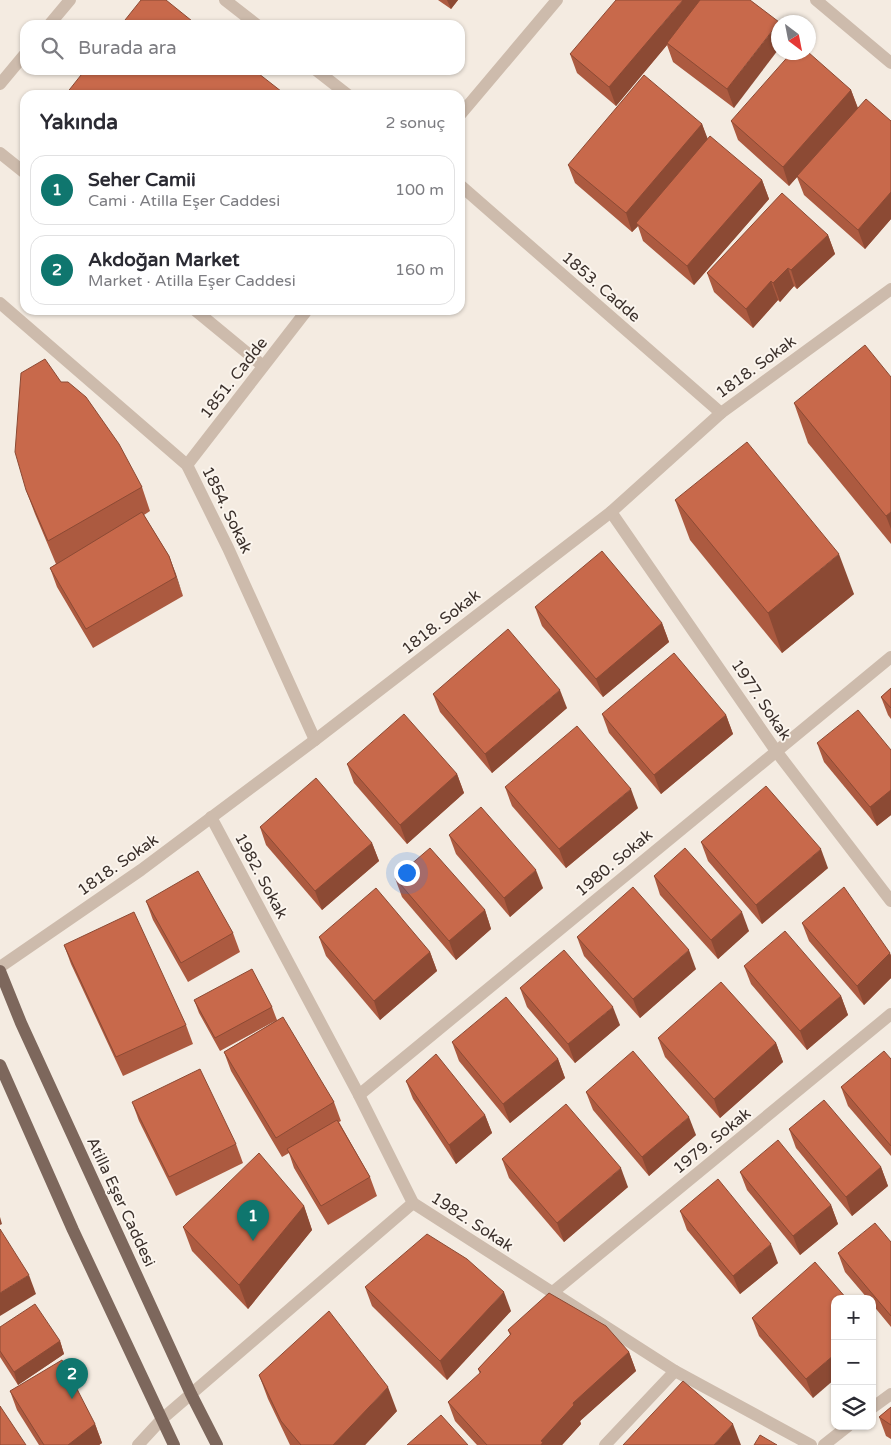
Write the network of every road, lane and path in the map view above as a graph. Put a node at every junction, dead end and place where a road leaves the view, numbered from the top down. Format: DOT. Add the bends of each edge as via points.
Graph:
graph roads {
  1 [pos="70,0"];
  2 [pos="225,0"];
  3 [pos="557,0"];
  4 [pos="816,0"];
  5 [pos="53,20"];
  6 [pos="251,20"];
  7 [pos="20,60"];
  8 [pos="891,63"];
  9 [pos="322,75"];
  10 [pos="0,84"];
  11 [pos="342,90"];
  12 [pos="465,109"];
  13 [pos="0,153"];
  14 [pos="20,169"];
  15 [pos="465,189"];
  16 [pos="891,289"];
  17 [pos="0,303"];
  18 [pos="201,315"];
  19 [pos="303,315"];
  20 [pos="264,366"];
  21 [pos="721,413"];
  22 [pos="187,465"];
  23 [pos="611,512"];
  24 [pos="891,657"];
  25 [pos="315,740"];
  26 [pos="776,751"];
  27 [pos="211,817"];
  28 [pos="891,901"];
  29 [pos="0,967"];
  30 [pos="0,971"];
  31 [pos="891,1014"];
  32 [pos="0,1065"];
  33 [pos="359,1095"];
  34 [pos="413,1203"];
  35 [pos="553,1292"];
  36 [pos="676,1371"];
  37 [pos="191,1394"];
  38 [pos="891,1394"];
  39 [pos="876,1405"];
  40 [pos="162,1419"];
  41 [pos="843,1430"];
  42 [pos="138,1445"];
  43 [pos="174,1445"];
  44 [pos="217,1445"];
  45 [pos="604,1445"];
  46 [pos="811,1445"];
  47 [pos="824,1445"];
  1 -- 5 [label="street"];
  2 -- 6 [label="street"];
  3 -- 12 [label="street"];
  4 -- 8 [label="street"];
  7 -- 10 [label="street"];
  9 -- 11 [label="street"];
  13 -- 14 [label="street"];
  15 -- 21 [label="street, 1853. Cadde"];
  16 -- 21 [label="street, 1818. Sokak"];
  17 -- 22 [label="street, 1854. Sokak"];
  18 -- 20 [label="street"];
  19 -- 20 [label="street, 1851. Cadde"];
  20 -- 22 [label="street, 1851. Cadde"];
  21 -- 23 [label="street, 1818. Sokak"];
  22 -- 25 [label="street, 1854. Sokak"];
  23 -- 25 [label="street, 1818. Sokak"];
  23 -- 26 [label="street, 1977. Sokak"];
  24 -- 26 [label="street, 1980. Sokak"];
  25 -- 27 [label="street, 1818. Sokak"];
  26 -- 28 [label="street, 1977. Sokak"];
  26 -- 33 [label="street, 1980. Sokak"];
  27 -- 29 [label="street, 1818. Sokak" via="141,870"];
  27 -- 33 [label="street, 1982. Sokak"];
  30 -- 37 [label="main road, Atilla Eşer Caddesi"];
  31 -- 35 [label="street, 1979. Sokak"];
  32 -- 40 [label="main road"];
  33 -- 34 [label="street, 1982. Sokak"];
  34 -- 35 [label="street, 1982. Sokak"];
  34 -- 37 [label="street"];
  35 -- 36 [label="street, 1982. Sokak"];
  36 -- 45 [label="street"];
  36 -- 46 [label="street, 1982. Sokak"];
  37 -- 40 [label="street"];
  37 -- 44 [label="main road, Atilla Eşer Caddesi"];
  38 -- 39 [label="street"];
  40 -- 42 [label="street"];
  40 -- 43 [label="main road"];
  41 -- 47 [label="street"];
}
